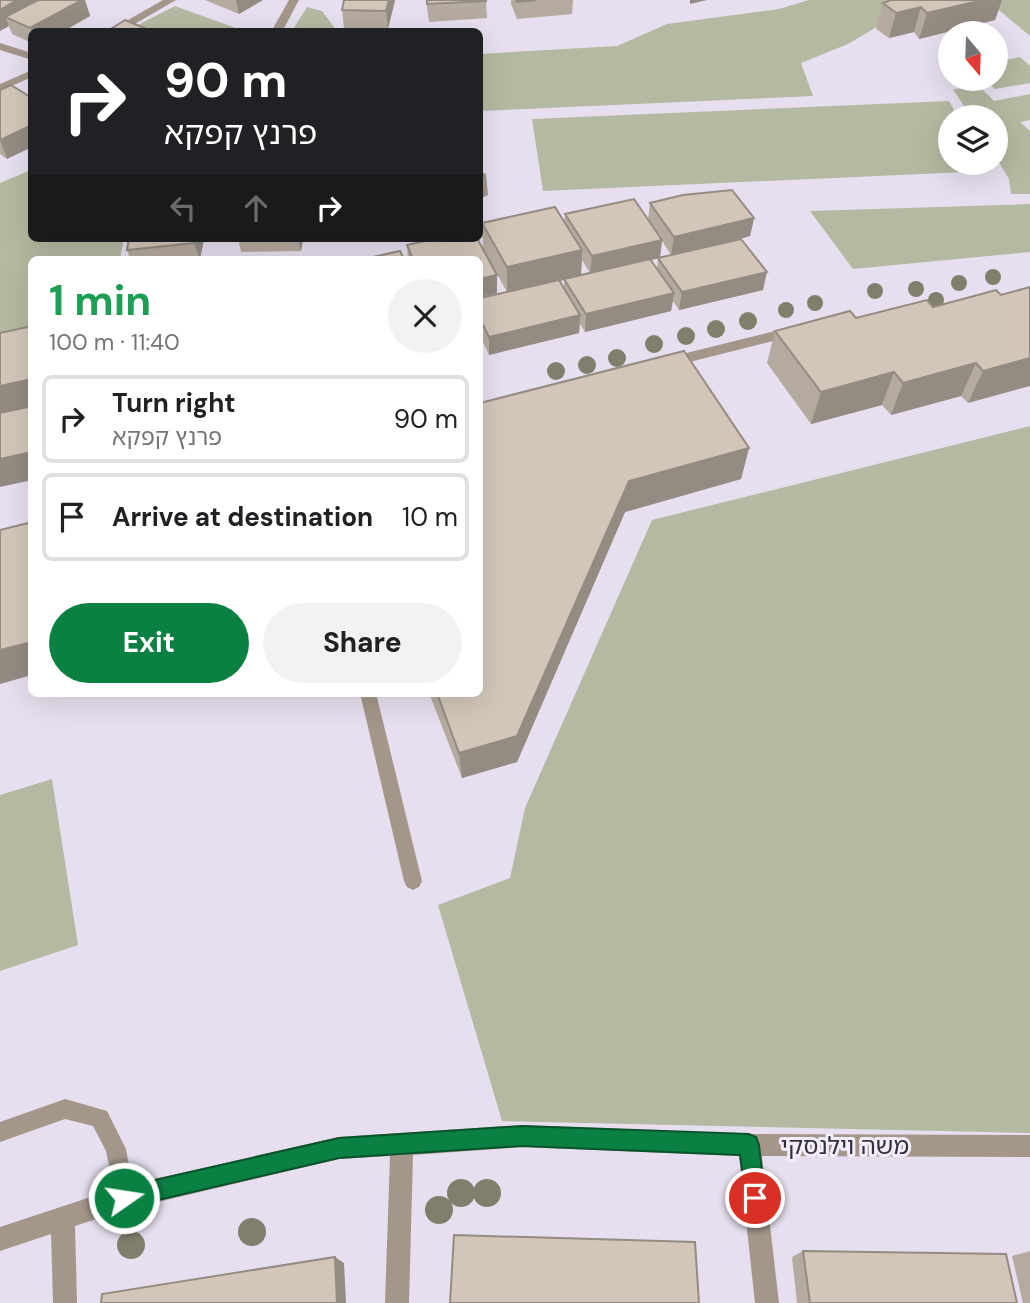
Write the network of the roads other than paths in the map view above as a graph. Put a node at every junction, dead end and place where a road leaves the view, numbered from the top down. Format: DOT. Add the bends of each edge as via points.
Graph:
graph roads {
  1 [pos="171,0"];
  2 [pos="294,0"];
  3 [pos="119,28"];
  4 [pos="278,28"];
  5 [pos="0,46"];
  6 [pos="28,56"];
  7 [pos="28,75"];
  8 [pos="0,88"];
  9 [pos="807,328"];
  10 [pos="651,367"];
  11 [pos="369,697"];
  12 [pos="413,881"];
  13 [pos="0,1132"];
  14 [pos="402,1144"];
  15 [pos="749,1145"];
  16 [pos="1030,1146"];
  17 [pos="124,1198"];
  18 [pos="63,1217"];
  19 [pos="0,1239"];
  20 [pos="65,1303"];
  21 [pos="397,1303"];
  22 [pos="767,1303"];
  1 -- 3 [label="street"];
  2 -- 4 [label="street"];
  5 -- 6 [label="street"];
  7 -- 8 [label="street"];
  9 -- 10 [label="street"];
  11 -- 12 [label="lane"];
  13 -- 17 [label="lane" via="65,1109 100,1118 117,1149"];
  14 -- 15 [label="street, משה וילנסקי" via="522,1136"];
  14 -- 17 [label="street, משה וילנסקי" via="339,1148"];
  14 -- 21 [label="street"];
  15 -- 16 [label="street, משה וילנסקי"];
  15 -- 22 [label="street"];
  17 -- 18 [label="street, משה וילנסקי"];
  18 -- 19 [label="street, משה וילנסקי"];
  18 -- 20 [label="street"];
}
